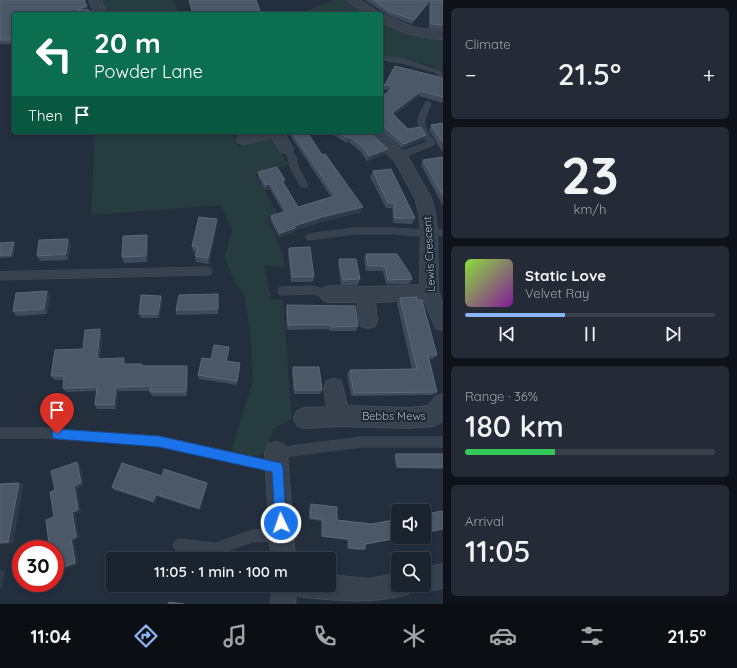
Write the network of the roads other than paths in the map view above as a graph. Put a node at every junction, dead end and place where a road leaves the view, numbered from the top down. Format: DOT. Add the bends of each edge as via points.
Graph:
graph roads {
  1 [pos="352,0"];
  2 [pos="99,8"];
  3 [pos="89,12"];
  4 [pos="372,12"];
  5 [pos="383,18"];
  6 [pos="443,35"];
  7 [pos="383,58"];
  8 [pos="443,76"];
  9 [pos="428,104"];
  10 [pos="267,134"];
  11 [pos="277,134"];
  12 [pos="374,134"];
  13 [pos="244,139"];
  14 [pos="286,148"];
  15 [pos="398,156"];
  16 [pos="304,185"];
  17 [pos="434,233"];
  18 [pos="309,237"];
  19 [pos="208,271"];
  20 [pos="0,276"];
  21 [pos="282,291"];
  22 [pos="429,292"];
  23 [pos="328,294"];
  24 [pos="365,295"];
  25 [pos="368,320"];
  26 [pos="443,322"];
  27 [pos="334,388"];
  28 [pos="443,404"];
  29 [pos="339,416"];
  30 [pos="304,418"];
  31 [pos="0,433"];
  32 [pos="443,442"];
  33 [pos="277,460"];
  34 [pos="281,535"];
  35 [pos="180,545"];
  36 [pos="282,552"];
  37 [pos="443,576"];
  38 [pos="431,579"];
  39 [pos="391,587"];
  40 [pos="336,588"];
  41 [pos="284,592"];
  42 [pos="283,604"];
  1 -- 4 [label="street"];
  2 -- 3 [label="lane"];
  5 -- 6 [label="street" via="412,31"];
  7 -- 8 [label="lane" via="436,71"];
  9 -- 15 [label="lane" via="420,122 431,143"];
  10 -- 13 [label="street"];
  11 -- 14 [label="street"];
  12 -- 15 [label="street, Lewis Crescent"];
  14 -- 16 [label="lane"];
  15 -- 17 [label="street, Lewis Crescent" via="423,198"];
  17 -- 18 [label="lane" via="354,231"];
  17 -- 22 [label="street, Lewis Crescent"];
  19 -- 20 [label="lane"];
  21 -- 23 [label="lane" via="312,290"];
  22 -- 24 [label="street"];
  22 -- 26 [label="street, Lewis Crescent"];
  23 -- 24 [label="street"];
  24 -- 25 [label="street"];
  27 -- 29 [label="street"];
  28 -- 29 [label="street, Bebbs Mews" via="433,416"];
  29 -- 30 [label="street, Bebbs Mews"];
  31 -- 33 [label="lane" via="42,433 159,442"];
  32 -- 33 [label="lane" via="361,442"];
  33 -- 34 [label="street"];
  34 -- 35 [label="lane" via="252,536 216,549"];
  34 -- 36 [label="street"];
  37 -- 38 [label="street"];
  39 -- 40 [label="street" via="370,591"];
  41 -- 42 [label="street"];
}
